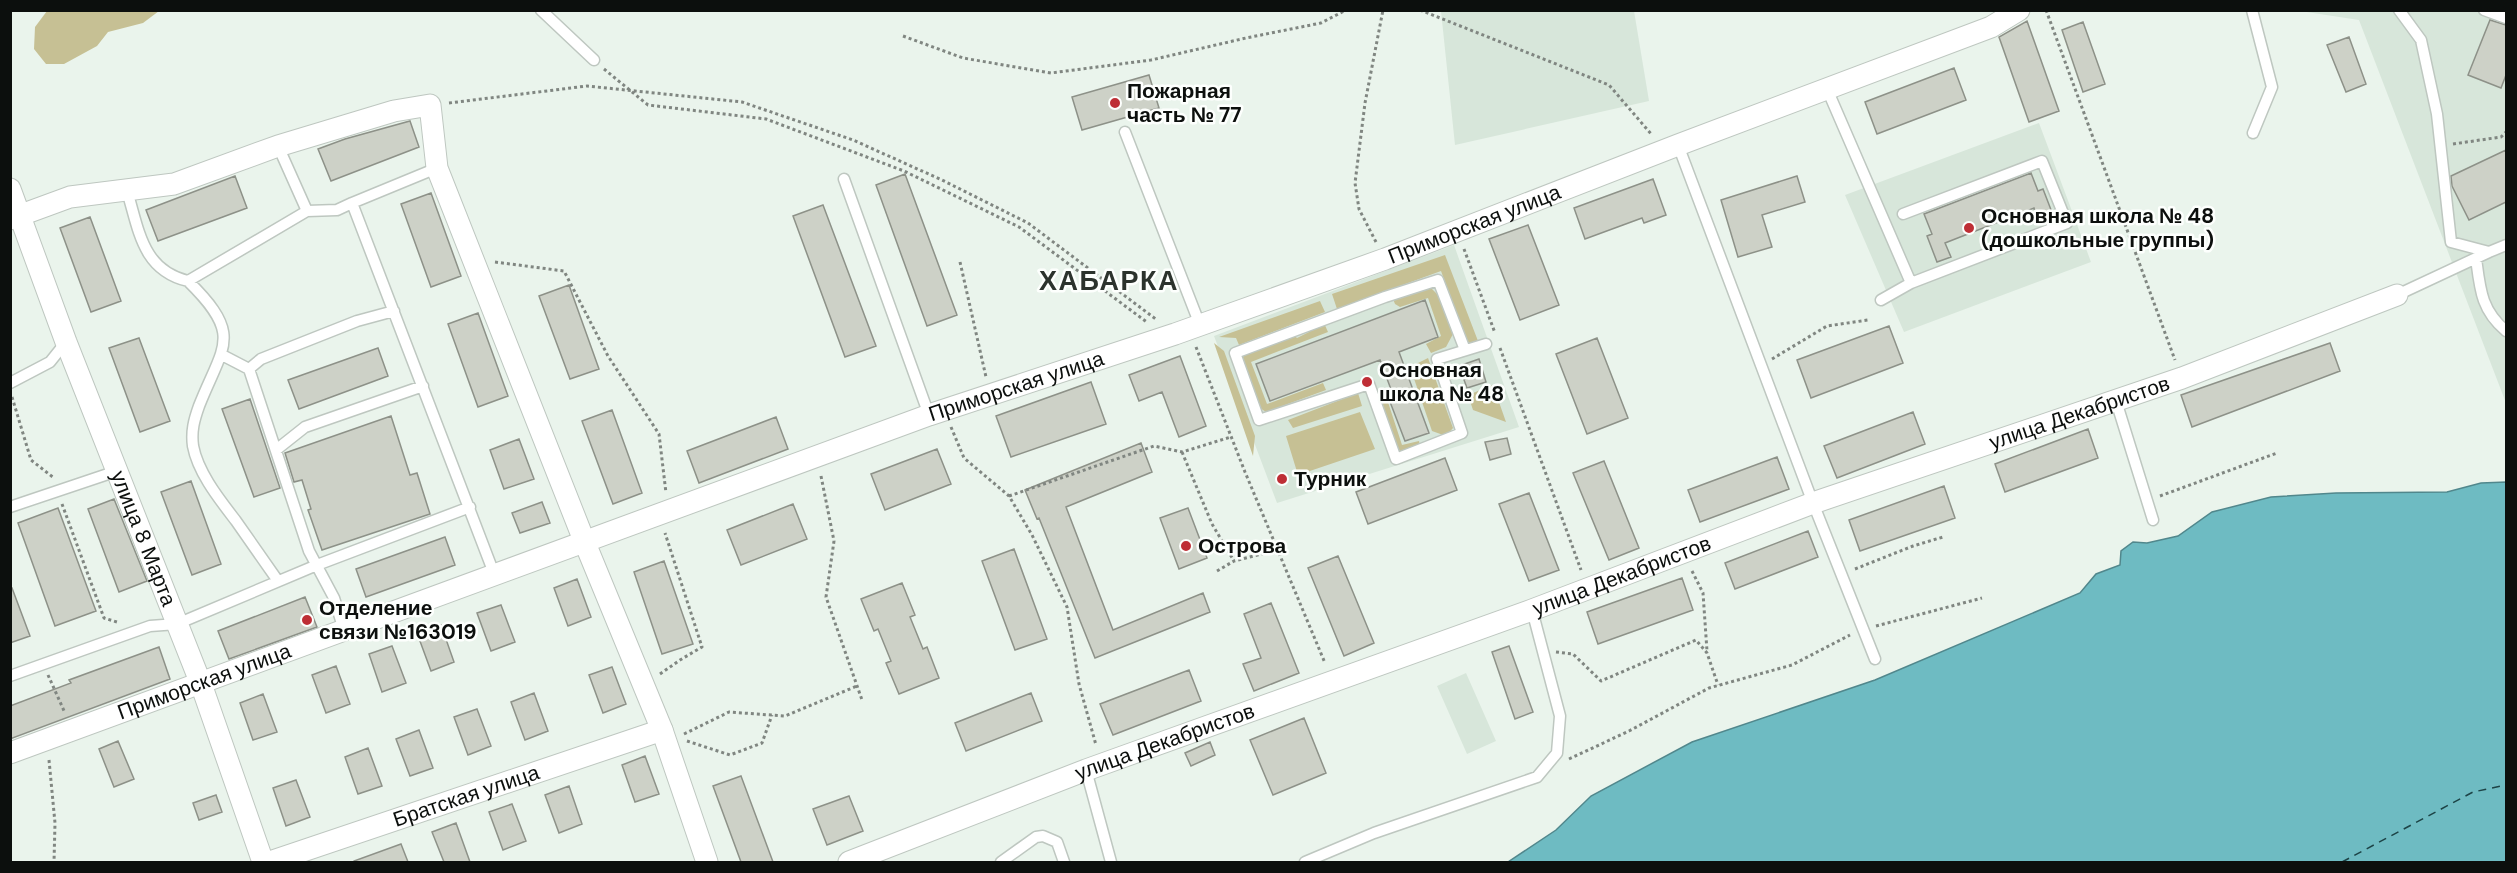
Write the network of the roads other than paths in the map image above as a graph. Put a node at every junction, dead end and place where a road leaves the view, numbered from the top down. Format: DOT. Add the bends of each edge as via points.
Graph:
graph roads {
  1 [pos="541,10"];
  2 [pos="2019,10"];
  3 [pos="2252,10"];
  4 [pos="2399,10"];
  5 [pos="2484,10"];
  6 [pos="2506,18"];
  7 [pos="594,60"];
  8 [pos="1827,89"];
  9 [pos="1125,132"];
  10 [pos="2253,133"];
  11 [pos="278,146"];
  12 [pos="1671,147"];
  13 [pos="437,168"];
  14 [pos="844,179"];
  15 [pos="10,189"];
  16 [pos="127,191"];
  17 [pos="352,203"];
  18 [pos="307,211"];
  19 [pos="1903,214"];
  20 [pos="16,217"];
  21 [pos="2506,245"];
  22 [pos="2489,252"];
  23 [pos="2476,258"];
  24 [pos="188,281"];
  25 [pos="1911,283"];
  26 [pos="2397,295"];
  27 [pos="1881,300"];
  28 [pos="394,311"];
  29 [pos="1183,331"];
  30 [pos="2506,331"];
  31 [pos="66,342"];
  32 [pos="1486,344"];
  33 [pos="1465,350"];
  34 [pos="222,355"];
  35 [pos="249,369"];
  36 [pos="10,383"];
  37 [pos="423,386"];
  38 [pos="2116,401"];
  39 [pos="936,413"];
  40 [pos="276,450"];
  41 [pos="117,471"];
  42 [pos="1813,503"];
  43 [pos="10,507"];
  44 [pos="470,507"];
  45 [pos="2153,520"];
  46 [pos="585,543"];
  47 [pos="317,565"];
  48 [pos="495,576"];
  49 [pos="278,581"];
  50 [pos="1532,610"];
  51 [pos="177,624"];
  52 [pos="344,630"];
  53 [pos="1875,659"];
  54 [pos="10,676"];
  55 [pos="201,684"];
  56 [pos="662,730"];
  57 [pos="10,753"];
  58 [pos="1094,767"];
  59 [pos="263,862"];
  60 [pos="270,862"];
  61 [pos="706,862"];
  62 [pos="849,862"];
  63 [pos="1001,862"];
  64 [pos="1064,862"];
  65 [pos="1111,862"];
  66 [pos="1305,862"];
  1 -- 7 [label="lane"];
  2 -- 8 [label="street, Приморская улица" via="1991,27"];
  3 -- 10 [label="lane" via="2272,87"];
  4 -- 22 [label="lane" via="2421,40 2437,114 2451,242"];
  5 -- 6 [label="lane"];
  8 -- 12 [label="street, Приморская улица"];
  8 -- 25 [label="lane"];
  9 -- 29 [label="lane"];
  11 -- 13 [label="street" via="394,111 430,105"];
  11 -- 16 [label="street" via="174,184"];
  11 -- 18 [label="lane"];
  12 -- 29 [label="street, Приморская улица" via="1385,259"];
  12 -- 42 [label="lane"];
  13 -- 17 [label="lane"];
  13 -- 46 [label="street"];
  14 -- 39 [label="lane"];
  15 -- 20 [label="street, улица 8 Марта"];
  16 -- 20 [label="street" via="70,197"];
  16 -- 24 [label="lane" via="144,247 156,265"];
  17 -- 18 [label="lane" via="337,210"];
  17 -- 28 [label="lane"];
  18 -- 24 [label="lane"];
  19 -- 25 [label="lane" via="2042,161 2067,223"];
  20 -- 31 [label="street, улица 8 Марта"];
  21 -- 22 [label="lane"];
  22 -- 23 [label="lane"];
  23 -- 26 [label="lane"];
  23 -- 30 [label="lane" via="2480,295 2494,321"];
  24 -- 34 [label="lane" via="210,304 223,329"];
  25 -- 27 [label="lane"];
  26 -- 38 [label="street, улица Декабристов"];
  28 -- 35 [label="lane" via="357,321 261,359"];
  28 -- 37 [label="lane"];
  29 -- 39 [label="street, Приморская улица"];
  31 -- 36 [label="lane" via="50,362"];
  31 -- 41 [label="street, улица 8 Марта"];
  32 -- 33 [label="lane"];
  33 -- 33 [label="lane" via="1438,280 1235,352 1259,420 1369,384 1396,459 1462,433 1437,359"];
  34 -- 35 [label="lane"];
  34 -- 49 [label="lane" via="192,425 193,448 218,500"];
  35 -- 40 [label="lane"];
  37 -- 40 [label="lane" via="305,427"];
  37 -- 44 [label="lane"];
  38 -- 42 [label="street, улица Декабристов"];
  38 -- 45 [label="lane"];
  39 -- 46 [label="street, Приморская улица"];
  40 -- 47 [label="lane"];
  41 -- 43 [label="lane"];
  41 -- 51 [label="street, улица 8 Марта"];
  42 -- 50 [label="street, улица Декабристов"];
  42 -- 53 [label="lane"];
  44 -- 47 [label="lane"];
  44 -- 48 [label="lane"];
  46 -- 48 [label="street, Приморская улица"];
  46 -- 56 [label="street"];
  47 -- 49 [label="lane"];
  47 -- 52 [label="lane" via="334,598"];
  48 -- 52 [label="street, Приморская улица"];
  49 -- 51 [label="lane"];
  50 -- 58 [label="street, улица Декабристов"];
  50 -- 66 [label="lane" via="1560,716 1557,753 1537,777 1374,832"];
  51 -- 54 [label="lane" via="150,626"];
  51 -- 55 [label="street, улица 8 Марта"];
  52 -- 55 [label="street, Приморская улица"];
  55 -- 57 [label="street, Приморская улица"];
  55 -- 59 [label="street, улица 8 Марта"];
  56 -- 60 [label="street, Братская улица"];
  56 -- 61 [label="street"];
  58 -- 62 [label="street, улица Декабристов"];
  58 -- 65 [label="lane"];
  63 -- 64 [label="lane" via="1027,841 1043,836 1057,842"];
}
